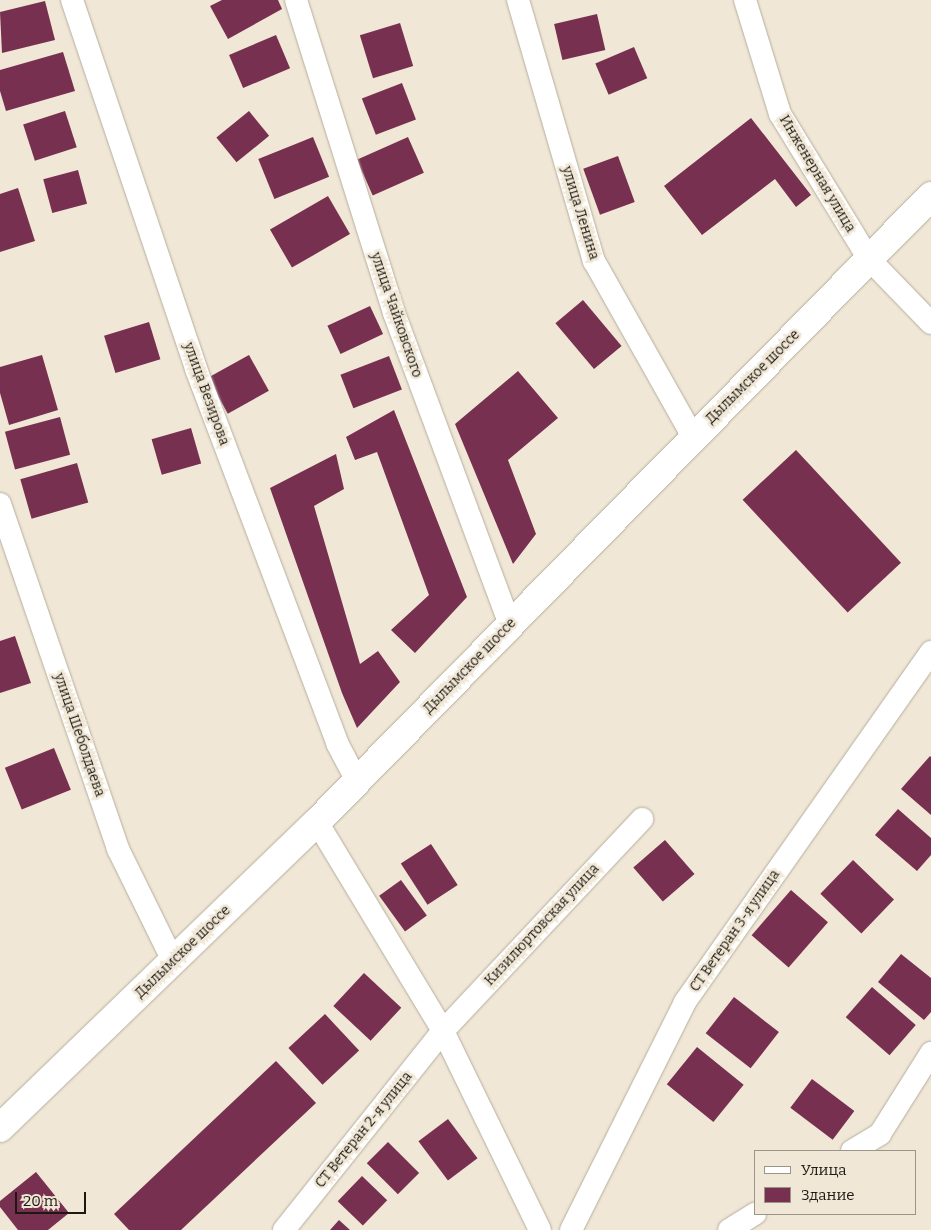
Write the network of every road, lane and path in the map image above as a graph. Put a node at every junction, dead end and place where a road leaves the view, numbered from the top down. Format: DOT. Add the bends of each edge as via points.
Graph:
graph roads {
  1 [pos="72,0"];
  2 [pos="296,0"];
  3 [pos="518,0"];
  4 [pos="745,0"];
  5 [pos="931,196"];
  6 [pos="869,259"];
  7 [pos="931,323"];
  8 [pos="693,437"];
  9 [pos="0,504"];
  10 [pos="510,625"];
  11 [pos="931,652"];
  12 [pos="357,781"];
  13 [pos="642,819"];
  14 [pos="317,822"];
  15 [pos="173,961"];
  16 [pos="443,1031"];
  17 [pos="931,1052"];
  18 [pos="0,1128"];
  19 [pos="854,1150"];
  20 [pos="754,1215"];
  21 [pos="284,1230"];
  22 [pos="540,1230"];
  23 [pos="571,1230"];
  24 [pos="729,1230"];
  1 -- 12 [label="street, улица Везирова" via="196,369 338,743"];
  2 -- 10 [label="street, улица Чайковского" via="394,313"];
  3 -- 8 [label="street, улица Ленина" via="594,261"];
  4 -- 6 [label="street, Инженерная улица" via="780,114"];
  5 -- 6 [label="main road, Дылымское шоссе"];
  6 -- 7 [label="street, Инженерная улица"];
  6 -- 8 [label="main road, Дылымское шоссе"];
  8 -- 10 [label="main road, Дылымское шоссе"];
  9 -- 15 [label="street, улица Шеболдаева" via="118,850"];
  10 -- 12 [label="main road, Дылымское шоссе"];
  11 -- 23 [label="street, СТ Ветеран 3-я улица" via="685,1002"];
  12 -- 14 [label="main road, Дылымское шоссе"];
  13 -- 16 [label="street, Кизилюртовская улица"];
  14 -- 15 [label="main road, Дылымское шоссе"];
  14 -- 16 [label="street"];
  15 -- 18 [label="main road, Дылымское шоссе"];
  16 -- 21 [label="street, СТ Ветеран 2-я улица"];
  16 -- 22 [label="street"];
  17 -- 19 [label="street" via="880,1134"];
  20 -- 24 [label="street"];
}
